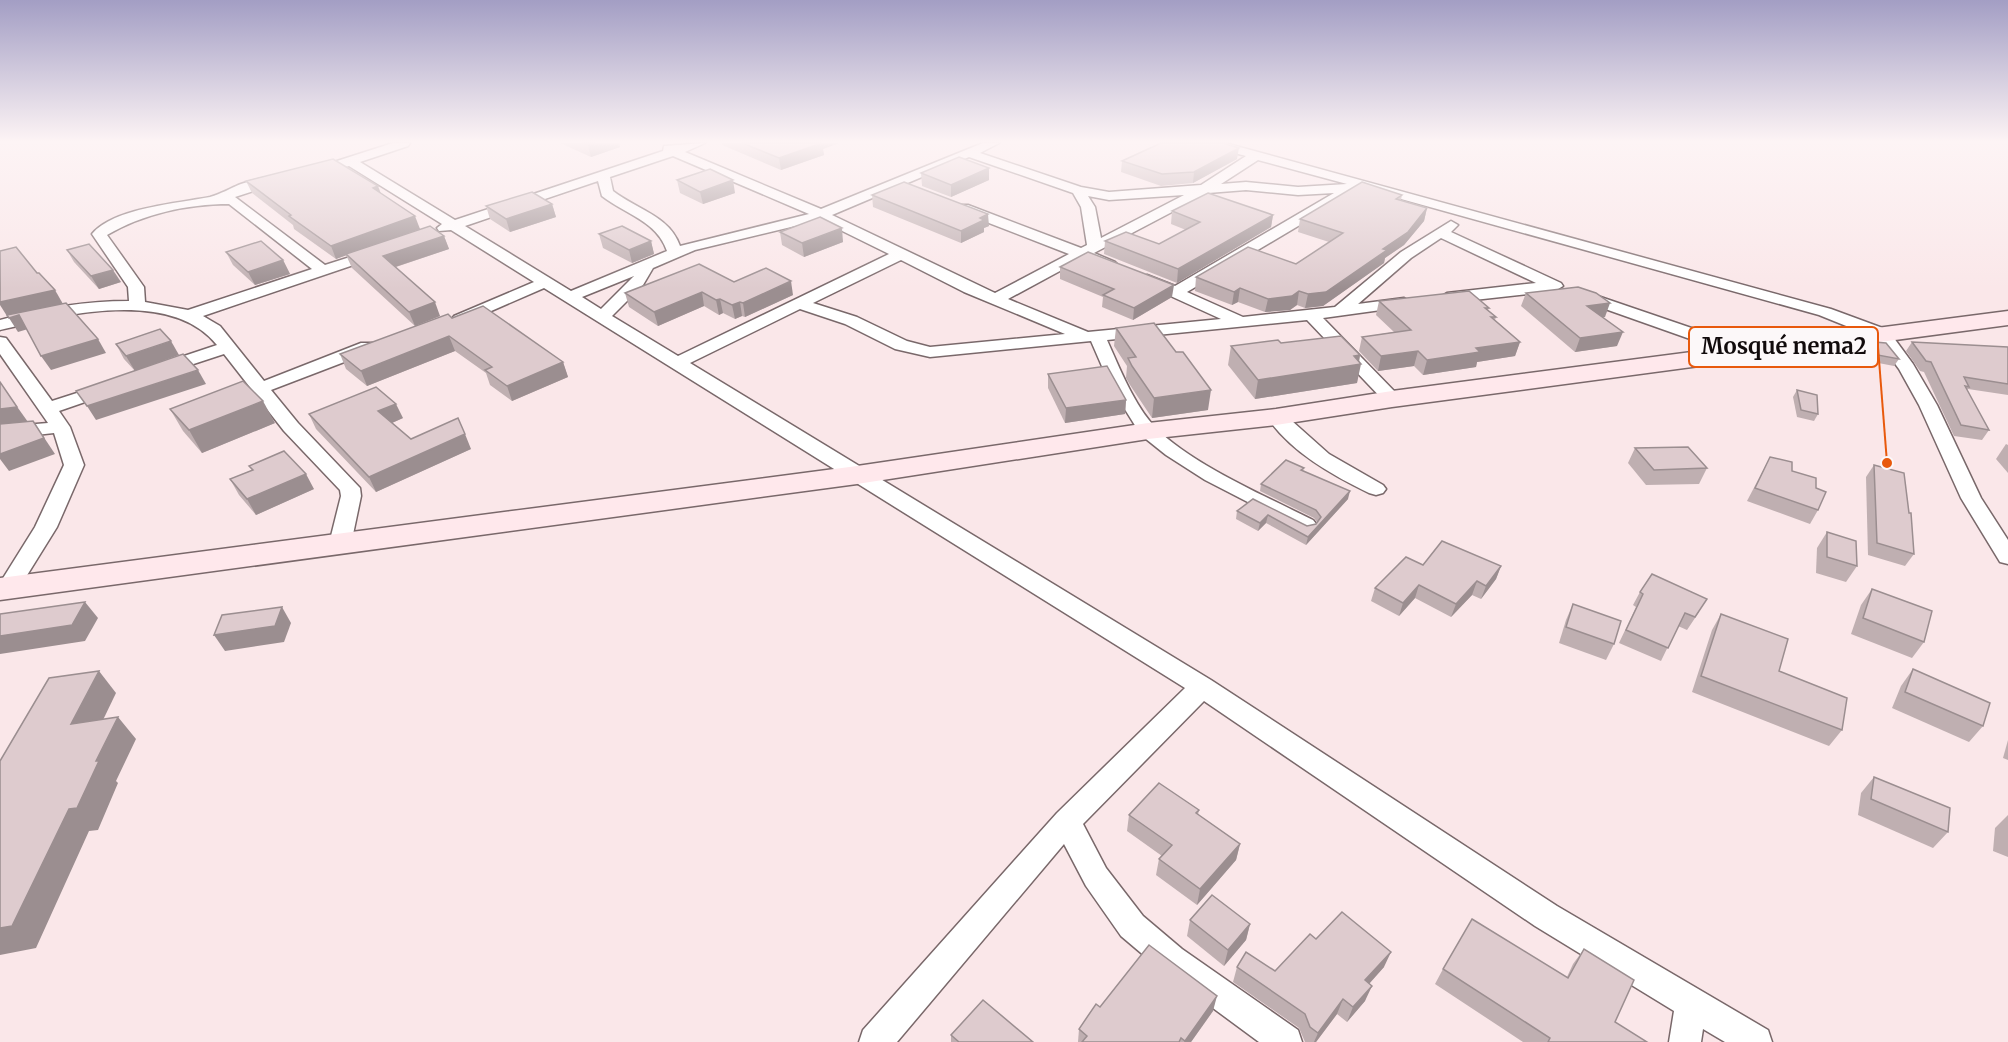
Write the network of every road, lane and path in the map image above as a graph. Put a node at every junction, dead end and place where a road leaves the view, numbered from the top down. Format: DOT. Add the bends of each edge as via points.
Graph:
graph roads {
  1 [pos="235,192"];
  2 [pos="384,192"];
  3 [pos="553,192"];
  4 [pos="607,192"];
  5 [pos="767,192"];
  6 [pos="880,192"];
  7 [pos="1079,192"];
  8 [pos="1086,192"];
  9 [pos="1177,192"];
  10 [pos="1200,192"];
  11 [pos="1345,192"];
  12 [pos="1383,192"];
  13 [pos="1108,196"];
  14 [pos="217,199"];
  15 [pos="952,204"];
  16 [pos="1088,207"];
  17 [pos="1468,212"];
  18 [pos="822,215"];
  19 [pos="1133,226"];
  20 [pos="443,228"];
  21 [pos="1092,230"];
  22 [pos="1440,232"];
  23 [pos="394,246"];
  24 [pos="1088,250"];
  25 [pos="675,252"];
  26 [pos="902,254"];
  27 [pos="648,262"];
  28 [pos="322,270"];
  29 [pos="546,282"];
  30 [pos="1556,286"];
  31 [pos="1178,291"];
  32 [pos="569,297"];
  33 [pos="996,299"];
  34 [pos="800,304"];
  35 [pos="138,307"];
  36 [pos="1340,311"];
  37 [pos="190,315"];
  38 [pos="1311,315"];
  39 [pos="601,317"];
  40 [pos="2008,318"];
  41 [pos="1240,321"];
  42 [pos="0,325"];
  43 [pos="441,326"];
  44 [pos="1882,334"];
  45 [pos="1089,335"];
  46 [pos="386,342"];
  47 [pos="227,347"];
  48 [pos="1747,352"];
  49 [pos="4,354"];
  50 [pos="676,363"];
  51 [pos="150,374"];
  52 [pos="127,381"];
  53 [pos="261,388"];
  54 [pos="1392,399"];
  55 [pos="50,408"];
  56 [pos="1276,417"];
  57 [pos="61,427"];
  58 [pos="1148,431"];
  59 [pos="0,433"];
  60 [pos="857,476"];
  61 [pos="1377,489"];
  62 [pos="1306,525"];
  63 [pos="340,544"];
  64 [pos="2008,556"];
  65 [pos="4,589"];
  66 [pos="1202,687"];
  67 [pos="1067,821"];
  68 [pos="1690,1004"];
  69 [pos="875,1042"];
  70 [pos="1286,1042"];
  71 [pos="1685,1042"];
  72 [pos="1756,1042"];
  1 -- 14 [label="street"];
  2 -- 20 [label="street"];
  3 -- 20 [label="street"];
  4 -- 25 [label="street" via="663,227"];
  5 -- 18 [label="street"];
  6 -- 18 [label="street"];
  7 -- 16 [label="street"];
  8 -- 13 [label="street"];
  9 -- 13 [label="street"];
  10 -- 19 [label="street"];
  11 -- 31 [label="street"];
  12 -- 17 [label="street"];
  13 -- 16 [label="street"];
  14 -- 28 [label="street" via="232,200"];
  14 -- 35 [label="street" via="181,204 124,220 99,234 136,287"];
  15 -- 24 [label="street"];
  16 -- 21 [label="street"];
  17 -- 22 [label="street"];
  17 -- 44 [label="street" via="1826,312"];
  18 -- 25 [label="street"];
  18 -- 26 [label="street"];
  19 -- 21 [label="street"];
  19 -- 24 [label="street"];
  20 -- 29 [label="street"];
  21 -- 24 [label="street"];
  22 -- 30 [label="street"];
  22 -- 36 [label="street" via="1406,255"];
  23 -- 28 [label="street"];
  24 -- 31 [label="street" via="1130,273"];
  24 -- 33 [label="street"];
  25 -- 27 [label="street"];
  26 -- 33 [label="street"];
  26 -- 34 [label="street"];
  27 -- 32 [label="street"];
  27 -- 39 [label="street" via="638,282"];
  28 -- 37 [label="street"];
  29 -- 32 [label="street"];
  29 -- 43 [label="street"];
  30 -- 36 [label="street"];
  30 -- 48 [label="street"];
  31 -- 41 [label="street"];
  32 -- 39 [label="street"];
  33 -- 45 [label="street"];
  34 -- 45 [label="street" via="853,322 913,351 953,351"];
  34 -- 50 [label="street"];
  35 -- 37 [label="street"];
  35 -- 42 [label="street" via="76,308"];
  36 -- 38 [label="street"];
  37 -- 47 [label="street" via="214,330"];
  38 -- 41 [label="street"];
  38 -- 54 [label="street"];
  39 -- 50 [label="street"];
  40 -- 44 [label="street"];
  41 -- 45 [label="street"];
  44 -- 48 [label="street"];
  44 -- 64 [label="street" via="1907,368 1971,498"];
  45 -- 58 [label="street"];
  46 -- 53 [label="street"];
  47 -- 51 [label="street"];
  47 -- 53 [label="street"];
  48 -- 54 [label="street"];
  49 -- 55 [label="street"];
  50 -- 60 [label="street"];
  52 -- 55 [label="street"];
  53 -- 63 [label="street" via="291,427 350,489"];
  54 -- 56 [label="street"];
  55 -- 57 [label="street"];
  56 -- 58 [label="street"];
  56 -- 61 [label="street" via="1320,459"];
  57 -- 59 [label="street"];
  57 -- 65 [label="street" via="73,457 72,473 46,527"];
  58 -- 60 [label="street"];
  58 -- 62 [label="street" via="1212,476"];
  60 -- 63 [label="street"];
  60 -- 66 [label="street"];
  63 -- 65 [label="street"];
  66 -- 67 [label="street"];
  66 -- 68 [label="street" via="1546,916"];
  67 -- 69 [label="street"];
  67 -- 70 [label="street" via="1096,877 1132,926"];
  68 -- 71 [label="street"];
  68 -- 72 [label="street"];
}
